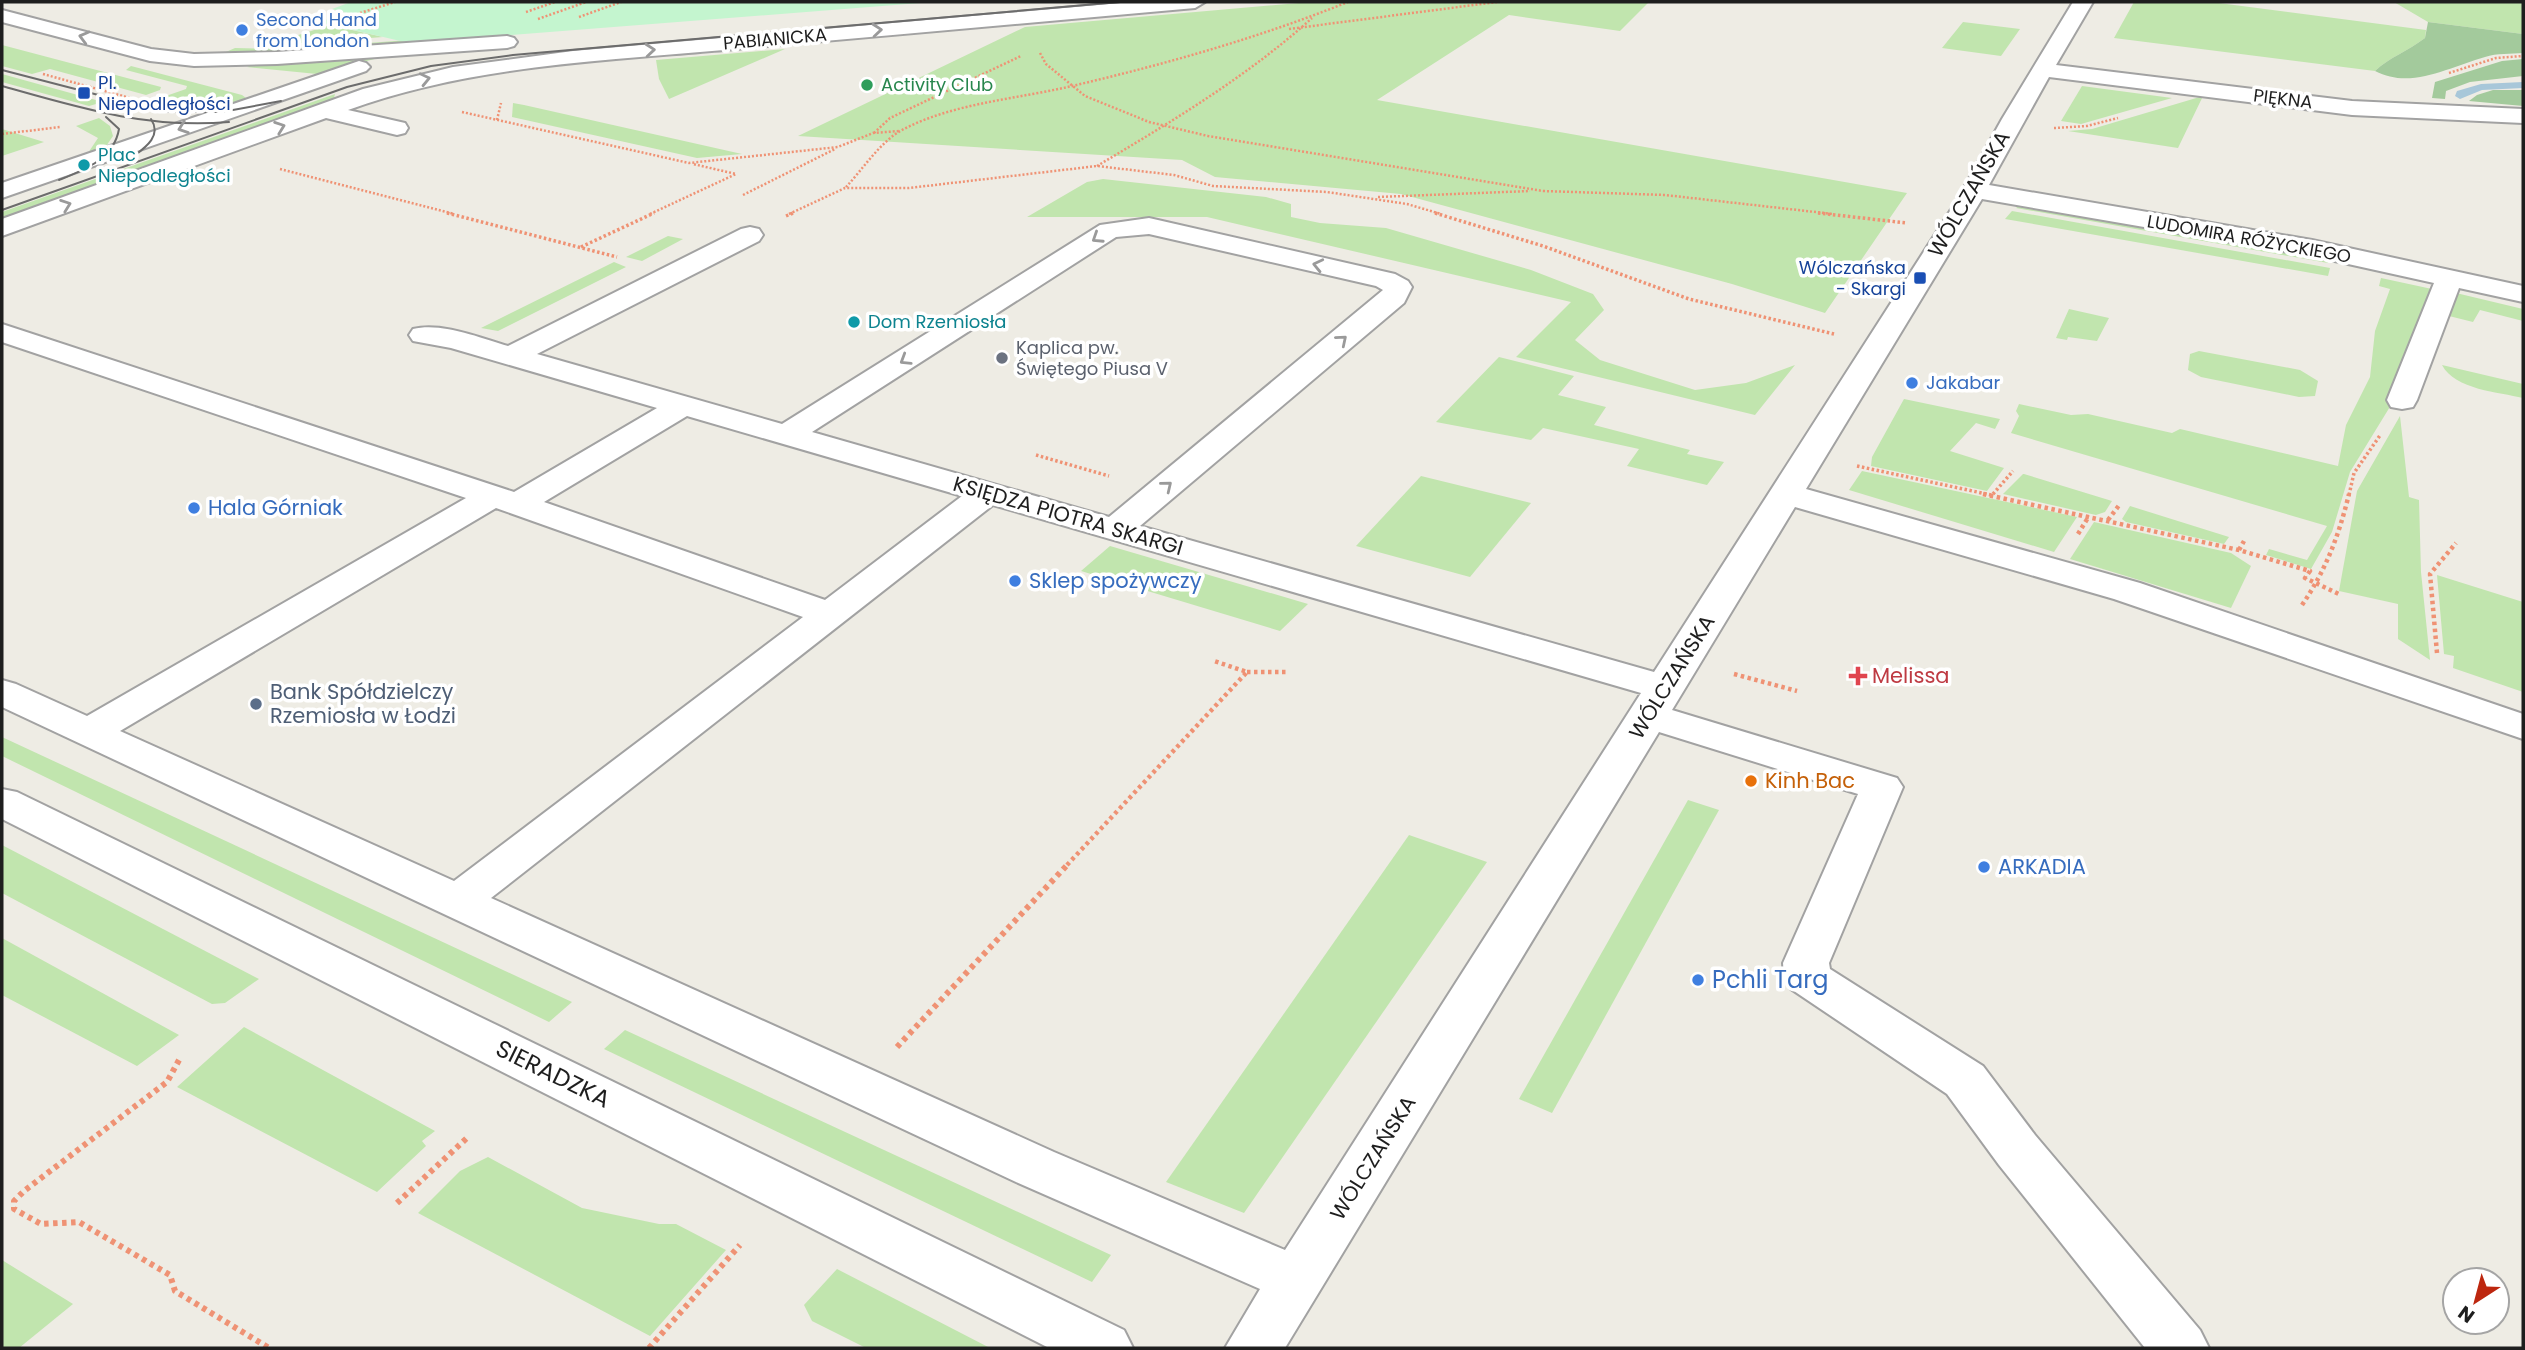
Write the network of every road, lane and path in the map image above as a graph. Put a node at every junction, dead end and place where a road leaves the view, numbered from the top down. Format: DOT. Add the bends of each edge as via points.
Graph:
graph roads {
  1 [pos="621,2"];
  2 [pos="1004,2"];
  3 [pos="1195,2"];
  4 [pos="1348,2"];
  5 [pos="1497,2"];
  6 [pos="2083,2"];
  7 [pos="2,16"];
  8 [pos="1315,16"];
  9 [pos="1302,27"];
  10 [pos="571,28"];
  11 [pos="1278,29"];
  12 [pos="527,41"];
  13 [pos="485,44"];
  14 [pos="1038,48"];
  15 [pos="1026,54"];
  16 [pos="150,55"];
  17 [pos="2043,70"];
  18 [pos="43,74"];
  19 [pos="316,80"];
  20 [pos="1073,86"];
  21 [pos="151,97"];
  22 [pos="359,98"];
  23 [pos="141,101"];
  24 [pos="128,105"];
  25 [pos="324,111"];
  26 [pos="455,111"];
  27 [pos="2523,116"];
  28 [pos="69,124"];
  29 [pos="1165,126"];
  30 [pos="397,128"];
  31 [pos="900,131"];
  32 [pos="873,133"];
  33 [pos="2,134"];
  34 [pos="689,163"];
  35 [pos="1097,166"];
  36 [pos="275,168"];
  37 [pos="845,188"];
  38 [pos="1974,190"];
  39 [pos="2,191"];
  40 [pos="1543,191"];
  41 [pos="1366,198"];
  42 [pos="1908,223"];
  43 [pos="2,228"];
  44 [pos="750,235"];
  45 [pos="580,248"];
  46 [pos="618,258"];
  47 [pos="2450,276"];
  48 [pos="2523,294"];
  49 [pos="2,333"];
  50 [pos="423,335"];
  51 [pos="511,356"];
  52 [pos="2402,400"];
  53 [pos="682,406"];
  54 [pos="786,435"];
  55 [pos="1036,455"];
  56 [pos="1852,466"];
  57 [pos="2013,471"];
  58 [pos="1161,491"];
  59 [pos="986,493"];
  60 [pos="1786,494"];
  61 [pos="1993,494"];
  62 [pos="505,500"];
  63 [pos="2120,503"];
  64 [pos="2107,520"];
  65 [pos="1115,530"];
  66 [pos="2244,541"];
  67 [pos="2456,542"];
  68 [pos="2238,550"];
  69 [pos="2317,583"];
  70 [pos="2339,594"];
  71 [pos="830,614"];
  72 [pos="2250,633"];
  73 [pos="1214,661"];
  74 [pos="2438,663"];
  75 [pos="1247,672"];
  76 [pos="1288,672"];
  77 [pos="1734,674"];
  78 [pos="1797,691"];
  79 [pos="2,692"];
  80 [pos="1657,702"];
  81 [pos="2523,727"];
  82 [pos="89,732"];
  83 [pos="2,802"];
  84 [pos="457,902"];
  85 [pos="179,1060"];
  86 [pos="860,1086"];
  87 [pos="468,1136"];
  88 [pos="397,1203"];
  89 [pos="740,1245"];
  90 [pos="1297,1280"];
  91 [pos="269,1348"];
  92 [pos="649,1348"];
  93 [pos="1104,1348"];
  94 [pos="1254,1348"];
  95 [pos="2180,1348"];
  1 -- 10 [label="path"];
  2 -- 10 [label="street, PABIANICKA"];
  22 -- 3 [label="street, PABIANICKA, one-way" via="428,78 520,62"];
  4 -- 8 [label="path"];
  5 -- 9 [label="path"];
  6 -- 17 [label="street, WÓLCZAŃSKA"];
  16 -- 7 [label="street, one-way"];
  8 -- 9 [label="path"];
  8 -- 11 [label="path"];
  9 -- 11 [label="path"];
  9 -- 29 [label="path"];
  11 -- 20 [label="path"];
  12 -- 13 [label="street"];
  13 -- 16 [label="street" via="253,60"];
  13 -- 19 [label="street" via="395,59"];
  14 -- 20 [label="path" via="1046,64"];
  15 -- 32 [label="path" via="890,118"];
  16 -- 19 [label="street" via="206,70"];
  17 -- 27 [label="street, PIĘKNA" via="2352,108"];
  17 -- 38 [label="street, WÓLCZAŃSKA"];
  18 -- 23 [label="path"];
  19 -- 22 [label="street" via="347,87"];
  19 -- 39 [label="street, one-way"];
  20 -- 29 [label="path" via="1085,96"];
  20 -- 31 [label="path" via="961,111"];
  21 -- 23 [label="path"];
  22 -- 25 [label="street, PABIANICKA"];
  23 -- 24 [label="path"];
  25 -- 30 [label="street"];
  43 -- 25 [label="street, PABIANICKA, one-way"];
  26 -- 34 [label="path"];
  28 -- 33 [label="path"];
  29 -- 35 [label="path"];
  29 -- 40 [label="path"];
  31 -- 32 [label="path"];
  31 -- 37 [label="path"];
  32 -- 34 [label="path" via="838,148"];
  34 -- 45 [label="path" via="736,174"];
  36 -- 45 [label="path"];
  38 -- 47 [label="street, LUDOMIRA RÓŻYCKIEGO"];
  38 -- 60 [label="street, WÓLCZAŃSKA"];
  40 -- 41 [label="path"];
  40 -- 42 [label="path" via="1665,195"];
  44 -- 51 [label="street"];
  45 -- 46 [label="path"];
  47 -- 48 [label="street, LUDOMIRA RÓŻYCKIEGO"];
  47 -- 52 [label="street"];
  49 -- 62 [label="street"];
  50 -- 51 [label="street, KSIĘDZA PIOTRA SKARGI"];
  51 -- 53 [label="street, KSIĘDZA PIOTRA SKARGI"];
  52 -- 69 [label="path" via="2354,474 2339,537"];
  53 -- 54 [label="street, KSIĘDZA PIOTRA SKARGI"];
  53 -- 62 [label="street"];
  58 -- 54 [label="street, one-way" via="1394,296 1398,287 1385,280 1149,226 1109,230"];
  54 -- 59 [label="street, KSIĘDZA PIOTRA SKARGI"];
  55 -- 58 [label="path"];
  56 -- 61 [label="path"];
  57 -- 61 [label="path"];
  58 -- 65 [label="street"];
  59 -- 65 [label="street, KSIĘDZA PIOTRA SKARGI"];
  59 -- 71 [label="street"];
  60 -- 72 [label="street" via="2080,577"];
  60 -- 80 [label="street, WÓLCZAŃSKA"];
  61 -- 64 [label="path"];
  62 -- 71 [label="street"];
  62 -- 82 [label="street"];
  63 -- 64 [label="path"];
  64 -- 68 [label="path"];
  65 -- 80 [label="street, KSIĘDZA PIOTRA SKARGI"];
  66 -- 68 [label="path"];
  67 -- 74 [label="path" via="2430,574"];
  68 -- 69 [label="path" via="2310,570 2305,578"];
  69 -- 70 [label="path"];
  69 -- 72 [label="path" via="2297,612"];
  71 -- 84 [label="street"];
  72 -- 81 [label="street"];
  73 -- 75 [label="path"];
  75 -- 76 [label="path"];
  75 -- 86 [label="path"];
  77 -- 78 [label="path"];
  79 -- 82 [label="street"];
  80 -- 90 [label="street, WÓLCZAŃSKA"];
  80 -- 95 [label="street, KSIĘDZA PIOTRA SKARGI" via="1882,787 1806,963 1808,977 1965,1080"];
  82 -- 84 [label="street"];
  83 -- 93 [label="street, SIERADZKA"];
  84 -- 86 [label="street"];
  85 -- 91 [label="path" via="167,1082 24,1191 14,1201 14,1209 41,1224 79,1222 170,1276 175,1292"];
  86 -- 90 [label="street" via="1146,1217"];
  87 -- 88 [label="path"];
  89 -- 92 [label="path"];
  90 -- 94 [label="street, WÓLCZAŃSKA"];
}
